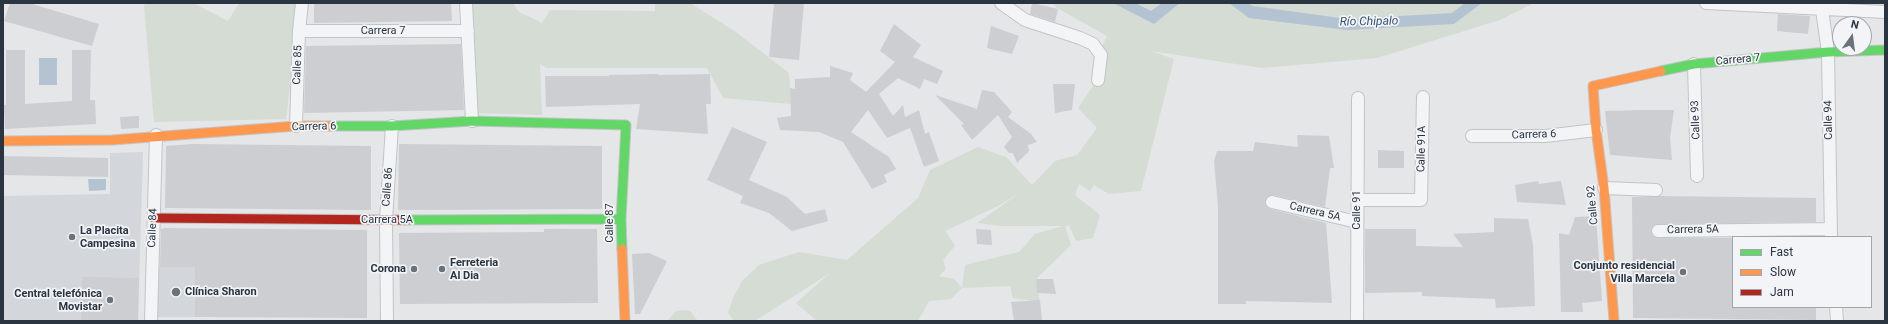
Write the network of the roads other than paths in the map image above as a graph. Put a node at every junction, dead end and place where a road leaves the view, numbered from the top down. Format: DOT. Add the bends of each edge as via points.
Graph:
graph roads {
  1 [pos="302,3"];
  2 [pos="466,3"];
  3 [pos="1001,3"];
  4 [pos="1706,3"];
  5 [pos="1749,4"];
  6 [pos="1821,6"];
  7 [pos="1885,12"];
  8 [pos="299,31"];
  9 [pos="468,31"];
  10 [pos="1885,50"];
  11 [pos="1828,52"];
  12 [pos="1694,64"];
  13 [pos="1098,80"];
  14 [pos="1593,86"];
  15 [pos="1423,97"];
  16 [pos="1358,98"];
  17 [pos="472,121"];
  18 [pos="626,125"];
  19 [pos="296,126"];
  20 [pos="392,126"];
  21 [pos="1596,130"];
  22 [pos="156,135"];
  23 [pos="1472,136"];
  24 [pos="3,141"];
  25 [pos="1697,176"];
  26 [pos="1604,188"];
  27 [pos="1656,190"];
  28 [pos="1357,200"];
  29 [pos="1272,202"];
  30 [pos="154,218"];
  31 [pos="621,219"];
  32 [pos="386,220"];
  33 [pos="1357,222"];
  34 [pos="1658,231"];
  35 [pos="1829,232"];
  36 [pos="1836,308"];
  37 [pos="151,321"];
  38 [pos="387,321"];
  39 [pos="625,321"];
  40 [pos="1357,321"];
  41 [pos="1614,321"];
  42 [pos="1837,321"];
  1 -- 8 [label="street, Calle 85"];
  2 -- 9 [label="street"];
  3 -- 13 [label="street" via="1025,20 1093,44 1101,55"];
  4 -- 5 [label="street"];
  5 -- 6 [label="street"];
  6 -- 7 [label="street"];
  6 -- 11 [label="street, Calle 94"];
  8 -- 9 [label="street, Carrera 7"];
  8 -- 19 [label="street, Calle 85"];
  9 -- 17 [label="street"];
  10 -- 11 [label="street, Carrera 7"];
  11 -- 12 [label="street, Carrera 7"];
  11 -- 35 [label="street, Calle 94"];
  12 -- 14 [label="street, Carrera 7"];
  12 -- 25 [label="street, Calle 93"];
  14 -- 21 [label="street, Calle 92"];
  15 -- 28 [label="street, Calle 91A" via="1421,200"];
  16 -- 28 [label="street, Calle 91"];
  17 -- 18 [label="street, Carrera 6"];
  17 -- 20 [label="street, Carrera 6"];
  18 -- 31 [label="street, Calle 87"];
  19 -- 20 [label="street, Carrera 6"];
  19 -- 22 [label="street, Carrera 6"];
  20 -- 32 [label="street, Calle 86"];
  21 -- 23 [label="street, Carrera 6" via="1545,136"];
  21 -- 26 [label="street, Calle 92"];
  22 -- 24 [label="street, Carrera 6" via="112,140"];
  22 -- 30 [label="street, Calle 84"];
  26 -- 27 [label="street"];
  26 -- 41 [label="street, Calle 92"];
  28 -- 33 [label="street, Calle 91"];
  29 -- 33 [label="street, Carrera 5A"];
  30 -- 32 [label="street, Carrera 5A"];
  30 -- 37 [label="street, Calle 84"];
  31 -- 32 [label="street, Carrera 5A"];
  31 -- 39 [label="street, Calle 87"];
  32 -- 38 [label="street, Calle 86"];
  33 -- 40 [label="street, Calle 91"];
  34 -- 35 [label="street, Carrera 5A"];
  36 -- 42 [label="street"];
}
